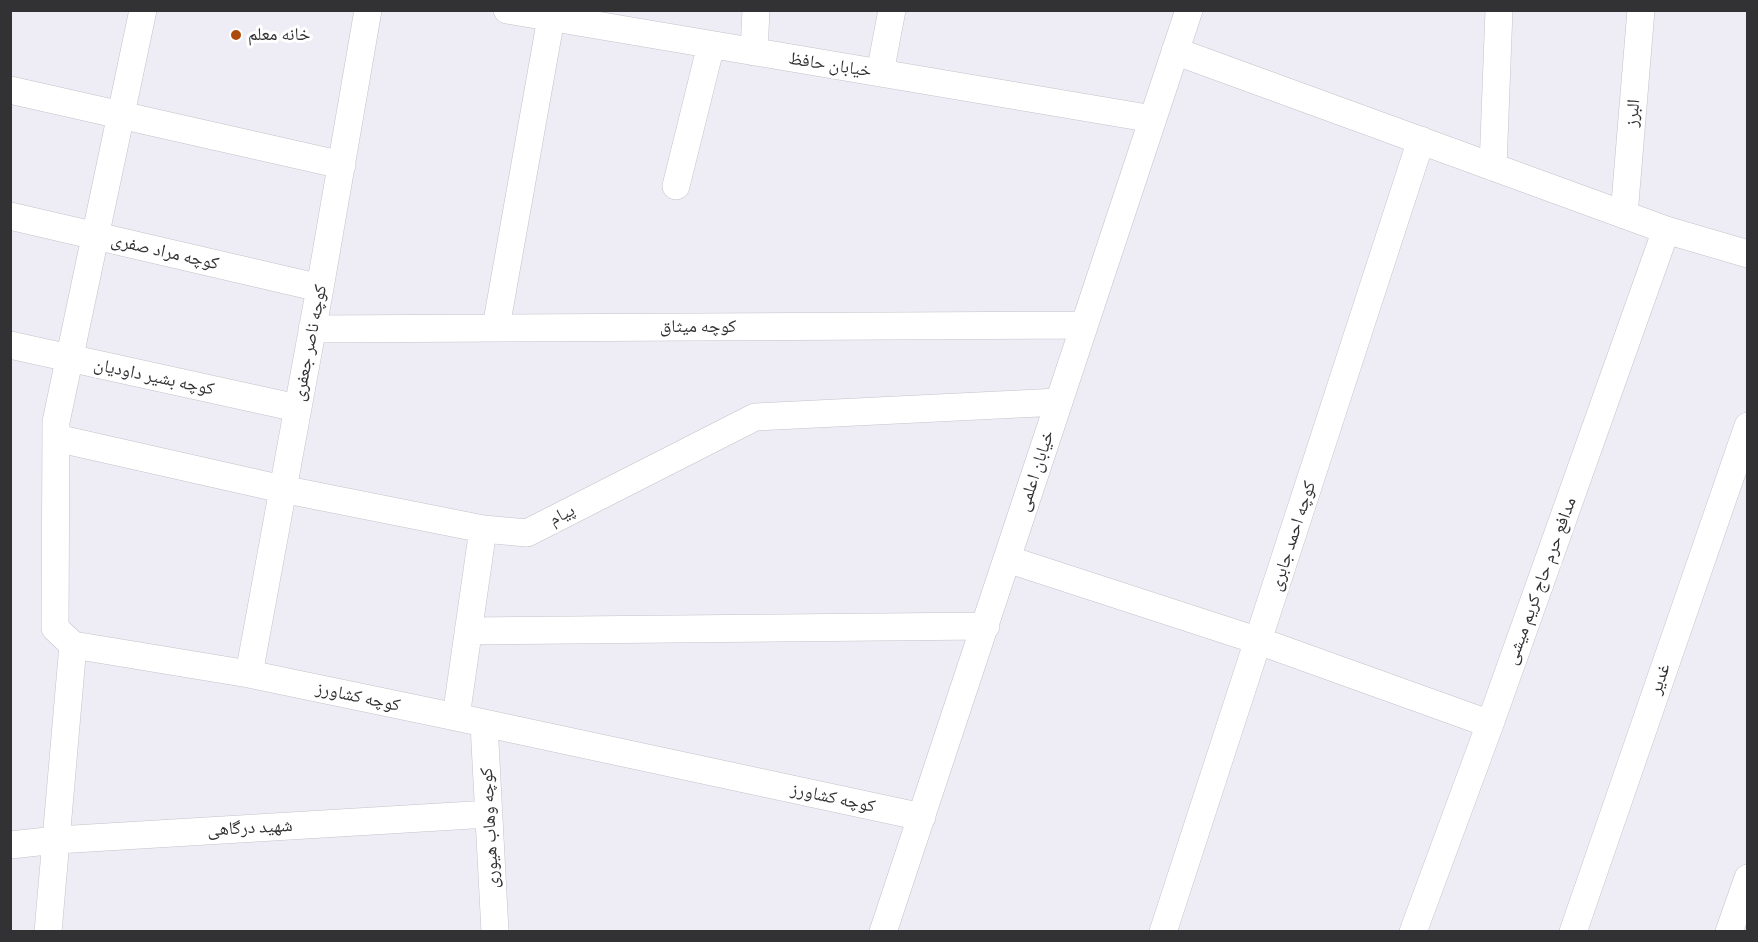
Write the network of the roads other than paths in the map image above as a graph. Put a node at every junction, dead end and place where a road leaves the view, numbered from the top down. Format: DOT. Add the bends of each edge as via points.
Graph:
graph roads {
  1 [pos="143,10"];
  2 [pos="368,10"];
  3 [pos="507,10"];
  4 [pos="756,10"];
  5 [pos="892,10"];
  6 [pos="1189,10"];
  7 [pos="1499,10"];
  8 [pos="1641,10"];
  9 [pos="551,18"];
  10 [pos="711,45"];
  11 [pos="1175,51"];
  12 [pos="754,52"];
  13 [pos="880,73"];
  14 [pos="10,90"];
  15 [pos="121,114"];
  16 [pos="1153,119"];
  17 [pos="1421,140"];
  18 [pos="342,165"];
  19 [pos="1493,167"];
  20 [pos="676,186"];
  21 [pos="1624,215"];
  22 [pos="10,216"];
  23 [pos="1666,230"];
  24 [pos="95,236"];
  25 [pos="1748,254"];
  26 [pos="320,288"];
  27 [pos="1084,325"];
  28 [pos="495,327"];
  29 [pos="312,329"];
  30 [pos="10,345"];
  31 [pos="70,358"];
  32 [pos="1059,402"];
  33 [pos="297,408"];
  34 [pos="1748,426"];
  35 [pos="56,438"];
  36 [pos="282,489"];
  37 [pos="483,529"];
  38 [pos="1007,559"];
  39 [pos="986,626"];
  40 [pos="468,631"];
  41 [pos="1259,641"];
  42 [pos="73,645"];
  43 [pos="249,674"];
  44 [pos="456,717"];
  45 [pos="484,724"];
  46 [pos="1490,724"];
  47 [pos="489,814"];
  48 [pos="921,817"];
  49 [pos="57,840"];
  50 [pos="10,845"];
  51 [pos="1748,878"];
  52 [pos="48,932"];
  53 [pos="495,932"];
  54 [pos="883,932"];
  55 [pos="1163,932"];
  56 [pos="1413,932"];
  57 [pos="1573,932"];
  58 [pos="1729,932"];
  1 -- 15 [label="street"];
  2 -- 18 [label="street, کوچه ناصر جعفری"];
  3 -- 9 [label="street, خیابان حافظ"];
  4 -- 12 [label="street"];
  5 -- 13 [label="street"];
  6 -- 11 [label="street, خیابان اعلمی"];
  7 -- 19 [label="street"];
  8 -- 21 [label="street, البرز"];
  9 -- 10 [label="street, خیابان حافظ"];
  9 -- 28 [label="street"];
  10 -- 12 [label="street, خیابان حافظ"];
  10 -- 20 [label="street"];
  11 -- 16 [label="street, خیابان اعلمی"];
  11 -- 17 [label="street"];
  12 -- 13 [label="street, خیابان حافظ"];
  13 -- 16 [label="street, خیابان حافظ"];
  14 -- 15 [label="street"];
  15 -- 18 [label="street"];
  15 -- 24 [label="street"];
  16 -- 27 [label="street, خیابان اعلمی"];
  17 -- 19 [label="street"];
  17 -- 41 [label="street, کوچه احمد جابری"];
  18 -- 26 [label="street, کوچه ناصر جعفری"];
  19 -- 21 [label="street"];
  21 -- 23 [label="street"];
  22 -- 24 [label="street, کوچه مراد صفری"];
  23 -- 25 [label="street"];
  23 -- 46 [label="street, مدافع حرم حاج کریم میشی"];
  24 -- 26 [label="street, کوچه مراد صفری"];
  24 -- 31 [label="street"];
  26 -- 29 [label="street, کوچه ناصر جعفری"];
  27 -- 28 [label="street, کوچه میثاق"];
  27 -- 32 [label="street, خیابان اعلمی"];
  28 -- 29 [label="street, کوچه میثاق"];
  29 -- 33 [label="street, کوچه ناصر جعفری"];
  30 -- 31 [label="street, کوچه بشیر داودیان"];
  31 -- 33 [label="street, کوچه بشیر داودیان"];
  31 -- 35 [label="street"];
  32 -- 37 [label="street, پیام" via="755,417 527,533"];
  32 -- 38 [label="street, خیابان اعلمی"];
  33 -- 36 [label="street, کوچه ناصر جعفری"];
  34 -- 57 [label="street, غدیر"];
  35 -- 36 [label="street, پیام"];
  35 -- 42 [label="street" via="55,628"];
  36 -- 37 [label="street, پیام"];
  36 -- 43 [label="street, کوچه ناصر جعفری"];
  37 -- 40 [label="street"];
  38 -- 39 [label="street, خیابان اعلمی"];
  38 -- 41 [label="street"];
  39 -- 40 [label="street"];
  39 -- 48 [label="street, خیابان اعلمی"];
  40 -- 44 [label="street"];
  41 -- 46 [label="street"];
  41 -- 55 [label="street, کوچه احمد جابری"];
  42 -- 43 [label="street, کوچه کشاورز"];
  42 -- 49 [label="street"];
  43 -- 44 [label="street, کوچه کشاورز"];
  44 -- 45 [label="street, کوچه کشاورز"];
  45 -- 47 [label="street, کوچه وهاب هیوری"];
  45 -- 48 [label="street, کوچه کشاورز"];
  46 -- 56 [label="street, مدافع حرم حاج کریم میشی"];
  47 -- 49 [label="street, شهید درگاهی"];
  47 -- 53 [label="street, کوچه وهاب هیوری"];
  48 -- 54 [label="street, خیابان اعلمی"];
  49 -- 50 [label="street, شهید درگاهی"];
  49 -- 52 [label="street"];
  51 -- 58 [label="street"];
}
